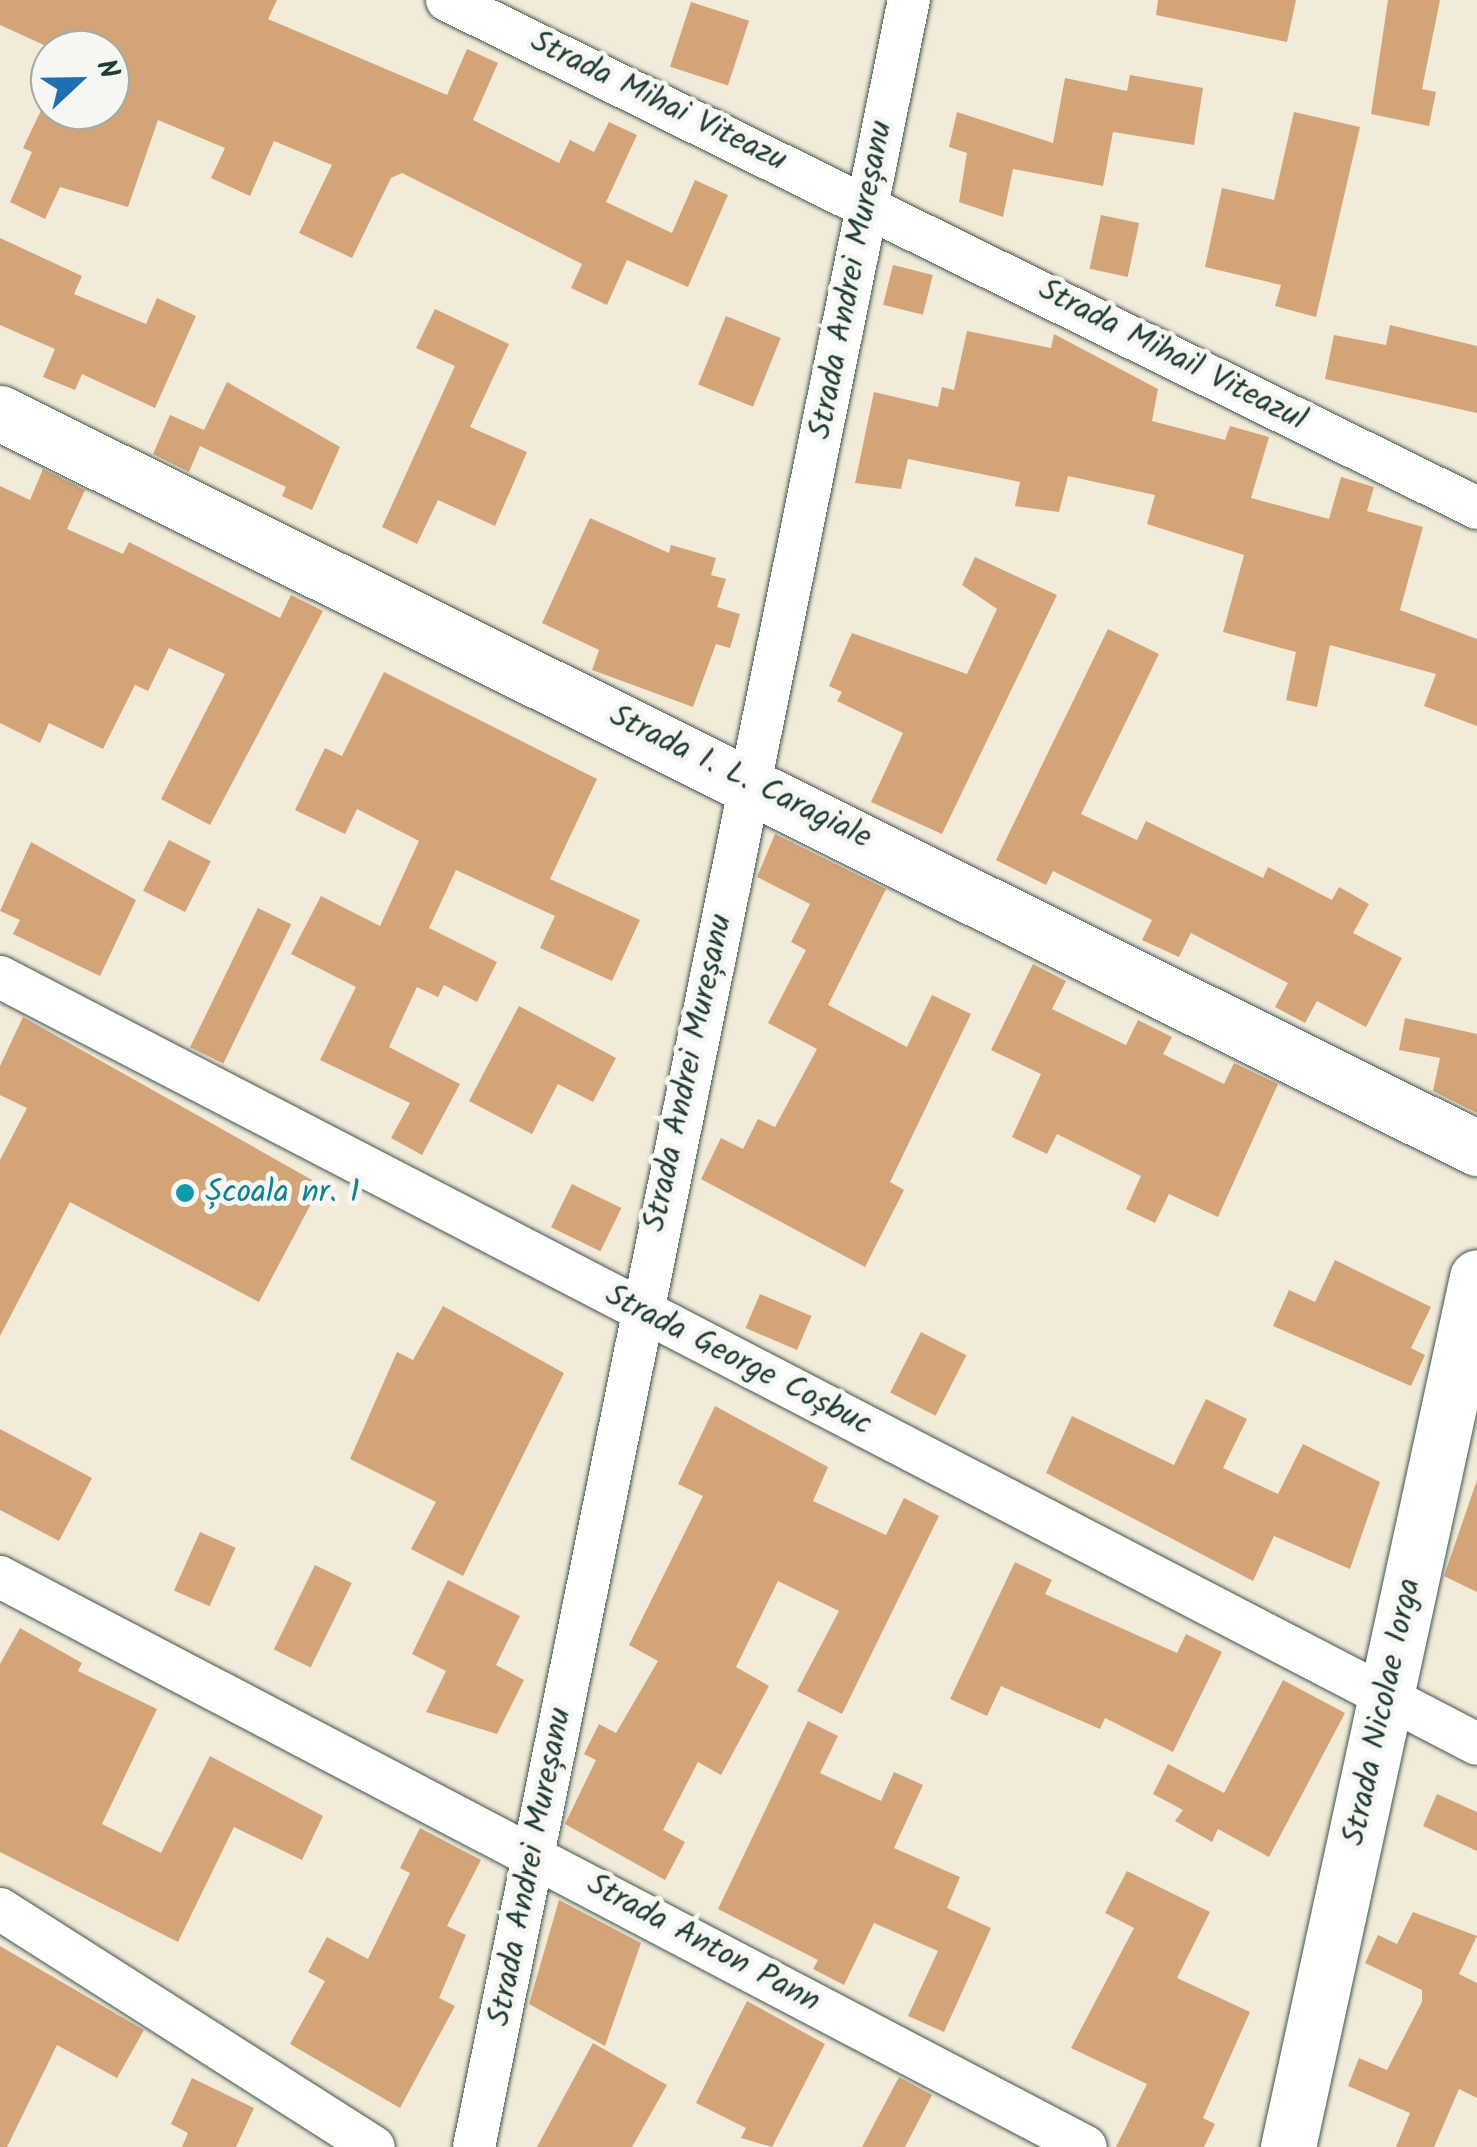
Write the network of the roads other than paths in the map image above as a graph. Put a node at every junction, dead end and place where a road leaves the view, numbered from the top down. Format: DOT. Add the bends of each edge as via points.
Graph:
graph roads {
  1 [pos="447,0"];
  2 [pos="908,0"];
  3 [pos="868,203"];
  4 [pos="0,413"];
  5 [pos="1477,508"];
  6 [pos="750,783"];
  7 [pos="0,978"];
  8 [pos="1477,1148"];
  9 [pos="1477,1277"];
  10 [pos="640,1310"];
  11 [pos="0,1577"];
  12 [pos="1386,1697"];
  13 [pos="1477,1744"];
  14 [pos="535,1854"];
  15 [pos="0,1908"];
  16 [pos="374,2147"];
  17 [pos="474,2147"];
  18 [pos="1086,2147"];
  19 [pos="1288,2147"];
  1 -- 3 [label="street, Strada Mihai Viteazu"];
  2 -- 3 [label="street, Strada Andrei Mureșanu"];
  3 -- 5 [label="street, Strada Mihail Viteazul"];
  3 -- 6 [label="street, Strada Andrei Mureșanu"];
  4 -- 6 [label="street, Strada I. L. Caragiale"];
  6 -- 8 [label="street, Strada I. L. Caragiale"];
  6 -- 10 [label="street, Strada Andrei Mureșanu"];
  7 -- 10 [label="street, Strada George Coșbuc"];
  9 -- 12 [label="street, Strada Nicolae Iorga"];
  10 -- 12 [label="street, Strada George Coșbuc"];
  10 -- 14 [label="street, Strada Andrei Mureșanu"];
  11 -- 14 [label="street, Strada Anton Pann"];
  12 -- 13 [label="street, Strada George Coșbuc"];
  12 -- 19 [label="street, Strada Nicolae Iorga"];
  14 -- 17 [label="street, Strada Andrei Mureșanu"];
  14 -- 18 [label="street, Strada Anton Pann"];
  15 -- 16 [label="street"];
}
